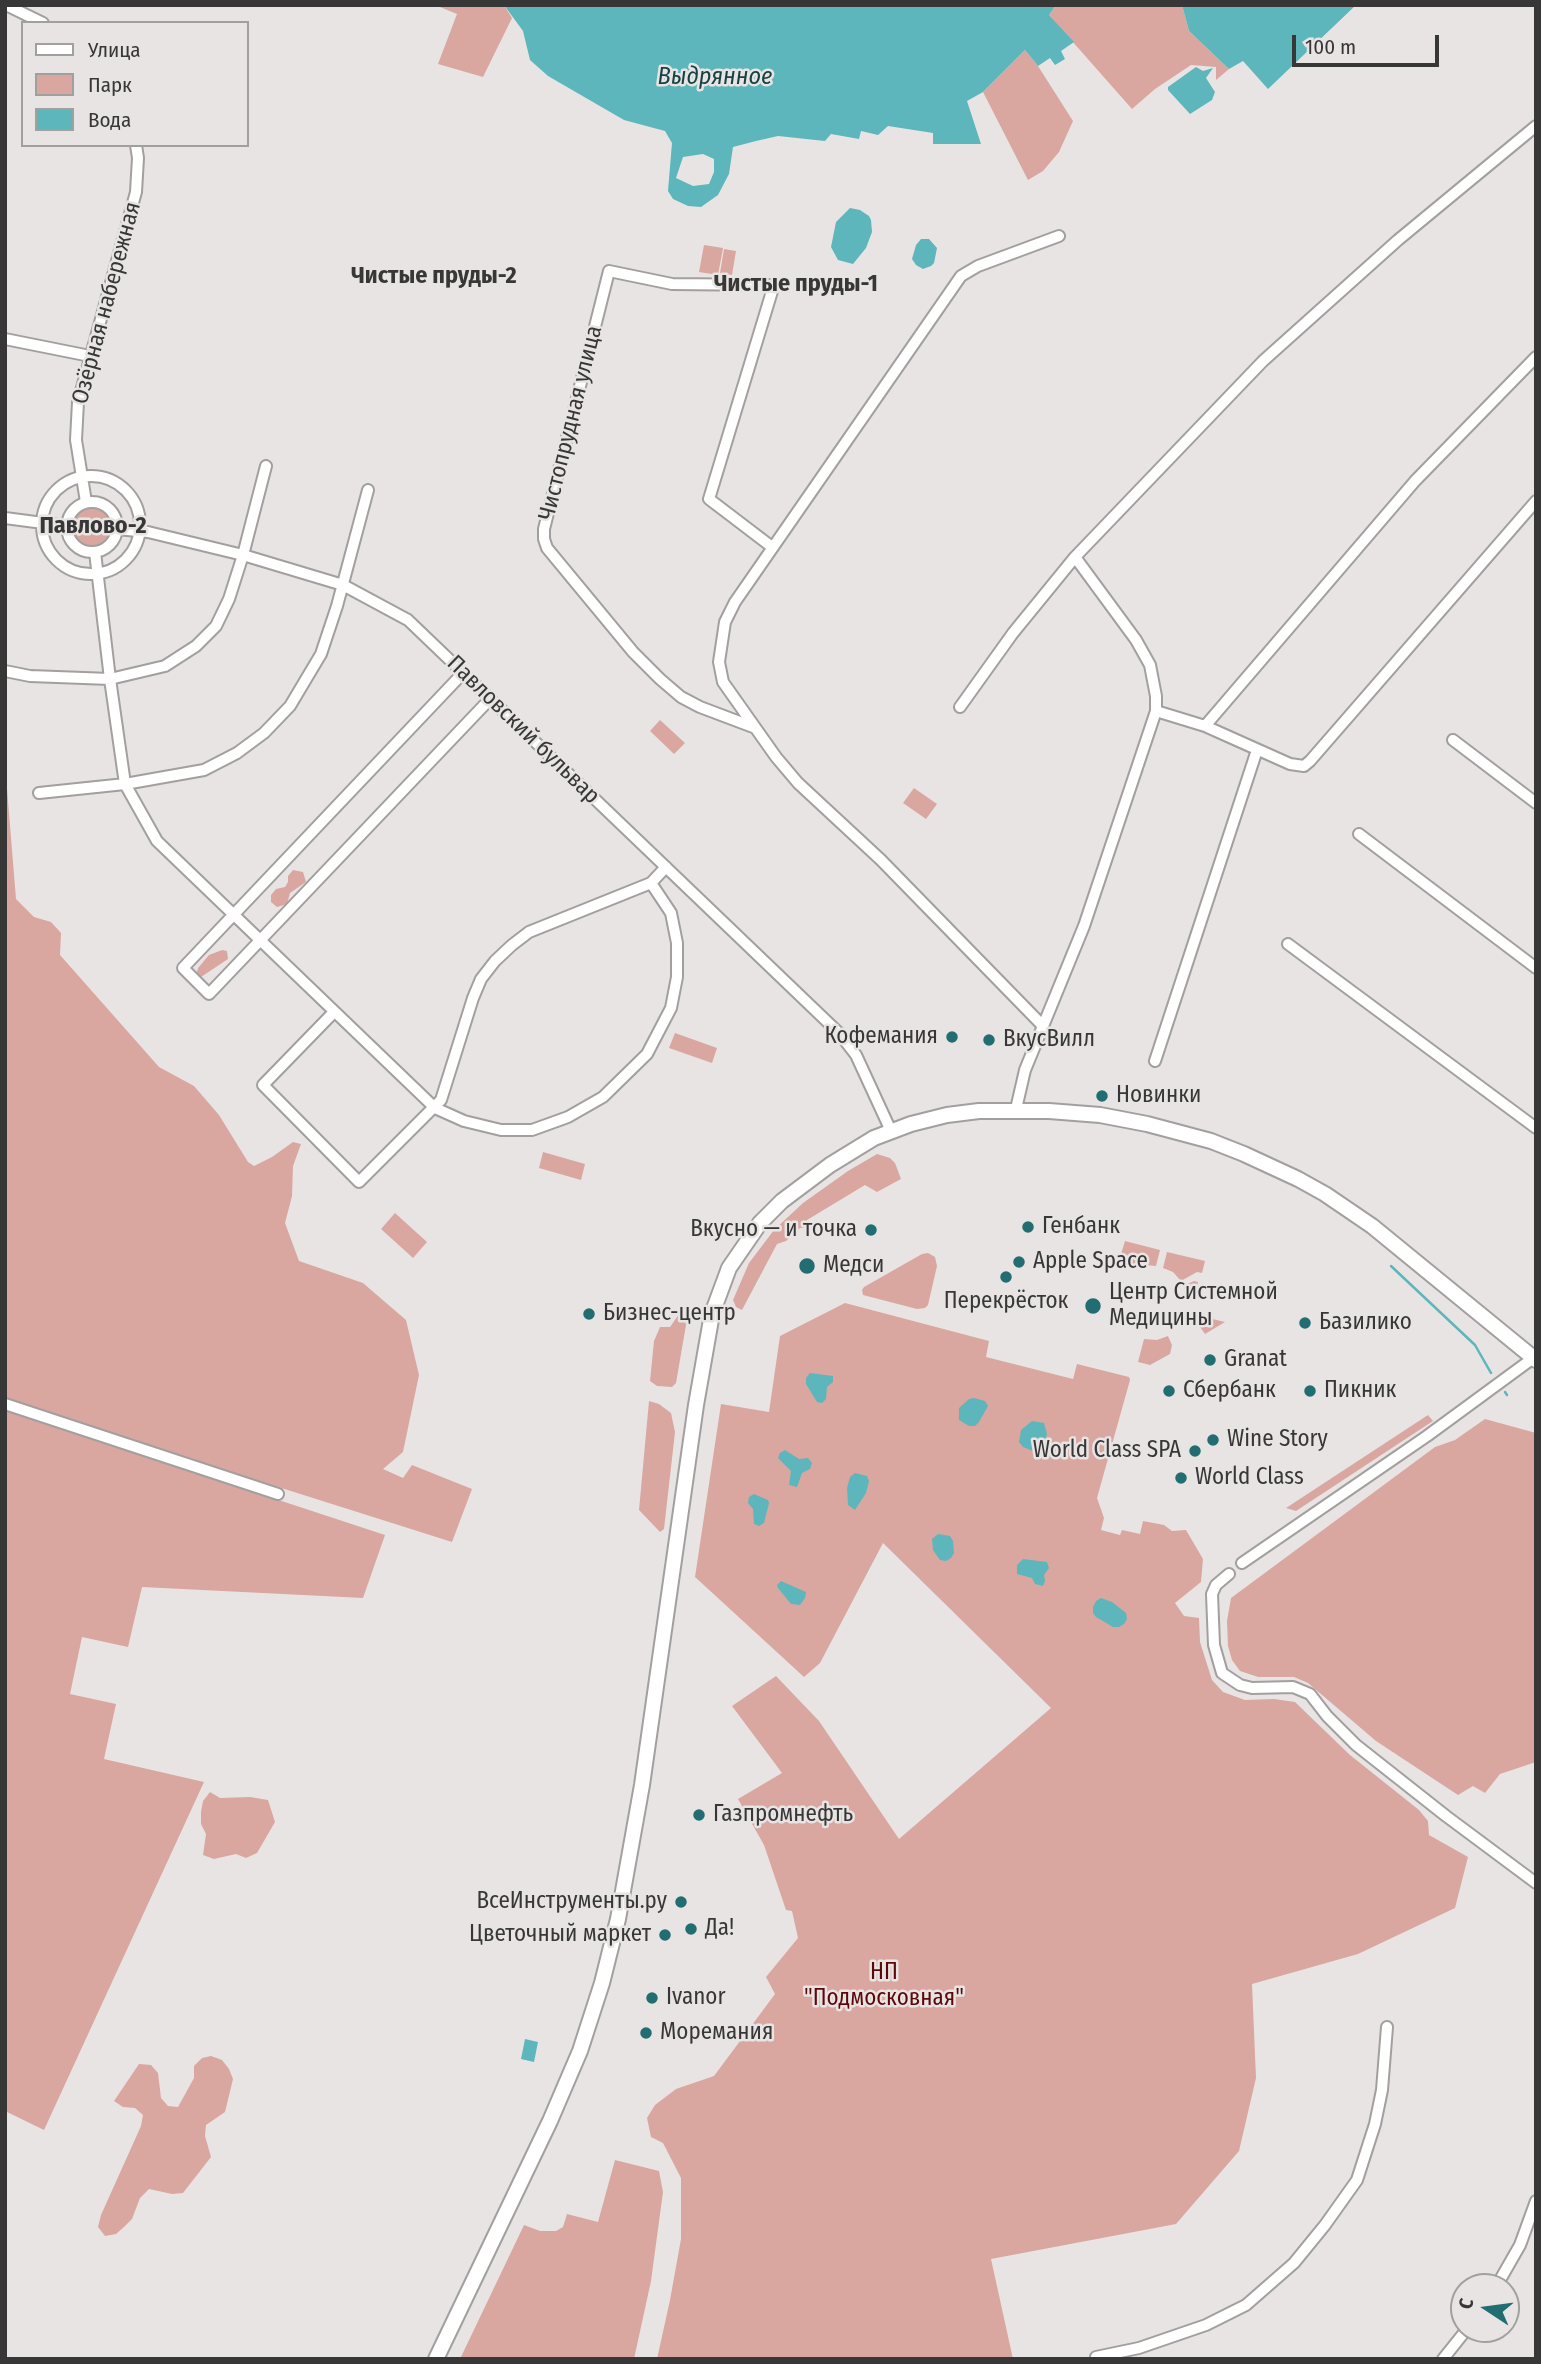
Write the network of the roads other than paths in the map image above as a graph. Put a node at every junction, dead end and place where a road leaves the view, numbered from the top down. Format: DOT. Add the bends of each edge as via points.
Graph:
graph roads {
  1 [pos="6,5"];
  2 [pos="39,21"];
  3 [pos="1536,126"];
  4 [pos="136,147"];
  5 [pos="1059,236"];
  6 [pos="5,339"];
  7 [pos="90,356"];
  8 [pos="1536,357"];
  9 [pos="266,466"];
  10 [pos="81,477"];
  11 [pos="368,490"];
  12 [pos="1536,501"];
  13 [pos="86,502"];
  14 [pos="5,518"];
  15 [pos="42,522"];
  16 [pos="66,526"];
  17 [pos="117,529"];
  18 [pos="140,531"];
  19 [pos="772,547"];
  20 [pos="95,552"];
  21 [pos="243,555"];
  22 [pos="1075,557"];
  23 [pos="97,574"];
  24 [pos="343,585"];
  25 [pos="5,671"];
  26 [pos="463,673"];
  27 [pos="110,679"];
  28 [pos="490,699"];
  29 [pos="960,707"];
  30 [pos="1156,711"];
  31 [pos="1205,726"];
  32 [pos="753,727"];
  33 [pos="1453,740"];
  34 [pos="1258,750"];
  35 [pos="125,784"];
  36 [pos="38,793"];
  37 [pos="1536,803"];
  38 [pos="1359,834"];
  39 [pos="666,867"];
  40 [pos="651,883"];
  41 [pos="233,916"];
  42 [pos="260,941"];
  43 [pos="1287,944"];
  44 [pos="1536,968"];
  45 [pos="334,1012"];
  46 [pos="1043,1026"];
  47 [pos="1155,1061"];
  48 [pos="435,1108"];
  49 [pos="1016,1109"];
  50 [pos="1536,1128"];
  51 [pos="891,1130"];
  52 [pos="1535,1358"];
  53 [pos="5,1404"];
  54 [pos="278,1494"];
  55 [pos="1242,1563"];
  56 [pos="1229,1574"];
  57 [pos="1532,1881"];
  58 [pos="1536,1889"];
  59 [pos="1387,2026"];
  60 [pos="1536,2201"];
  61 [pos="1504,2273"];
  62 [pos="1456,2343"];
  63 [pos="1096,2357"];
  64 [pos="436,2359"];
  65 [pos="1443,2359"];
  1 -- 2 [label="street"];
  3 -- 22 [label="street" via="1398,240 1263,361"];
  4 -- 7 [label="street, Озёрная набережная" via="136,192"];
  5 -- 19 [label="street" via="961,276"];
  6 -- 7 [label="street"];
  7 -- 10 [label="street, Озёрная набережная" via="78,402 76,440"];
  8 -- 31 [label="street" via="1415,481"];
  9 -- 21 [label="street"];
  10 -- 13 [label="street, Озёрная набережная"];
  10 -- 15 [label="street" via="54,493"];
  10 -- 18 [label="street" via="104,478 124,488 134,500"];
  11 -- 24 [label="street"];
  12 -- 34 [label="street" via="1310,761 1298,766"];
  13 -- 16 [label="street" via="72,510"];
  13 -- 17 [label="street" via="112,511"];
  14 -- 15 [label="street"];
  15 -- 16 [label="street"];
  15 -- 23 [label="street" via="52,555 65,567"];
  16 -- 20 [label="street" via="78,548"];
  17 -- 18 [label="street, Павловский бульвар"];
  17 -- 20 [label="street" via="110,545"];
  18 -- 21 [label="street, Павловский бульвар"];
  18 -- 23 [label="street" via="122,564"];
  19 -- 32 [label="street" via="735,602 720,642 723,682"];
  19 -- 32 [label="street, Чистопрудная улица" via="709,499 773,288 672,284 609,271 544,539 633,652 660,679 700,707"];
  20 -- 23 [label="street"];
  21 -- 24 [label="street, Павловский бульвар"];
  21 -- 27 [label="street" via="216,626 196,646 165,666"];
  22 -- 29 [label="street"];
  22 -- 30 [label="street" via="1150,665"];
  23 -- 27 [label="street"];
  24 -- 26 [label="street, Павловский бульвар" via="408,620"];
  24 -- 35 [label="street" via="321,654 289,706 264,733 204,770"];
  25 -- 27 [label="street"];
  26 -- 28 [label="street, Павловский бульвар"];
  26 -- 41 [label="street"];
  27 -- 35 [label="street"];
  28 -- 39 [label="street, Павловский бульвар"];
  28 -- 42 [label="street"];
  30 -- 31 [label="street"];
  30 -- 46 [label="street" via="1084,926"];
  31 -- 34 [label="street"];
  32 -- 46 [label="street" via="798,783 881,860"];
  33 -- 37 [label="street"];
  34 -- 47 [label="street"];
  35 -- 36 [label="street"];
  35 -- 41 [label="street" via="157,841"];
  38 -- 44 [label="street"];
  39 -- 40 [label="street"];
  39 -- 51 [label="street, Павловский бульвар" via="839,1033 856,1055"];
  40 -- 48 [label="street" via="529,932 495,961 473,998"];
  40 -- 48 [label="street" via="671,913 677,976 671,1008 647,1054 603,1097 532,1130 489,1127"];
  41 -- 42 [label="street"];
  41 -- 42 [label="street" via="183,968 209,994"];
  42 -- 45 [label="street"];
  43 -- 50 [label="street"];
  45 -- 48 [label="street"];
  45 -- 48 [label="street" via="263,1085 359,1182"];
  46 -- 49 [label="street" via="1021,1080"];
  49 -- 51 [label="main road" via="947,1115"];
  49 -- 52 [label="main road" via="1100,1115 1169,1128 1233,1149 1298,1179 1372,1226"];
  51 -- 64 [label="main road" via="845,1155 782,1201 743,1246 718,1293 705,1345 642,1785 609,1958 580,2051 550,2121"];
  52 -- 55 [label="street"];
  53 -- 54 [label="street"];
  56 -- 57 [label="street" via="1212,1594 1214,1645 1222,1673 1252,1688 1293,1687 1310,1694 1356,1745"];
  57 -- 58 [label="street"];
  59 -- 63 [label="street" via="1382,2090 1357,2180 1294,2263 1245,2305 1206,2325"];
  60 -- 61 [label="street"];
  62 -- 65 [label="street"];
}
